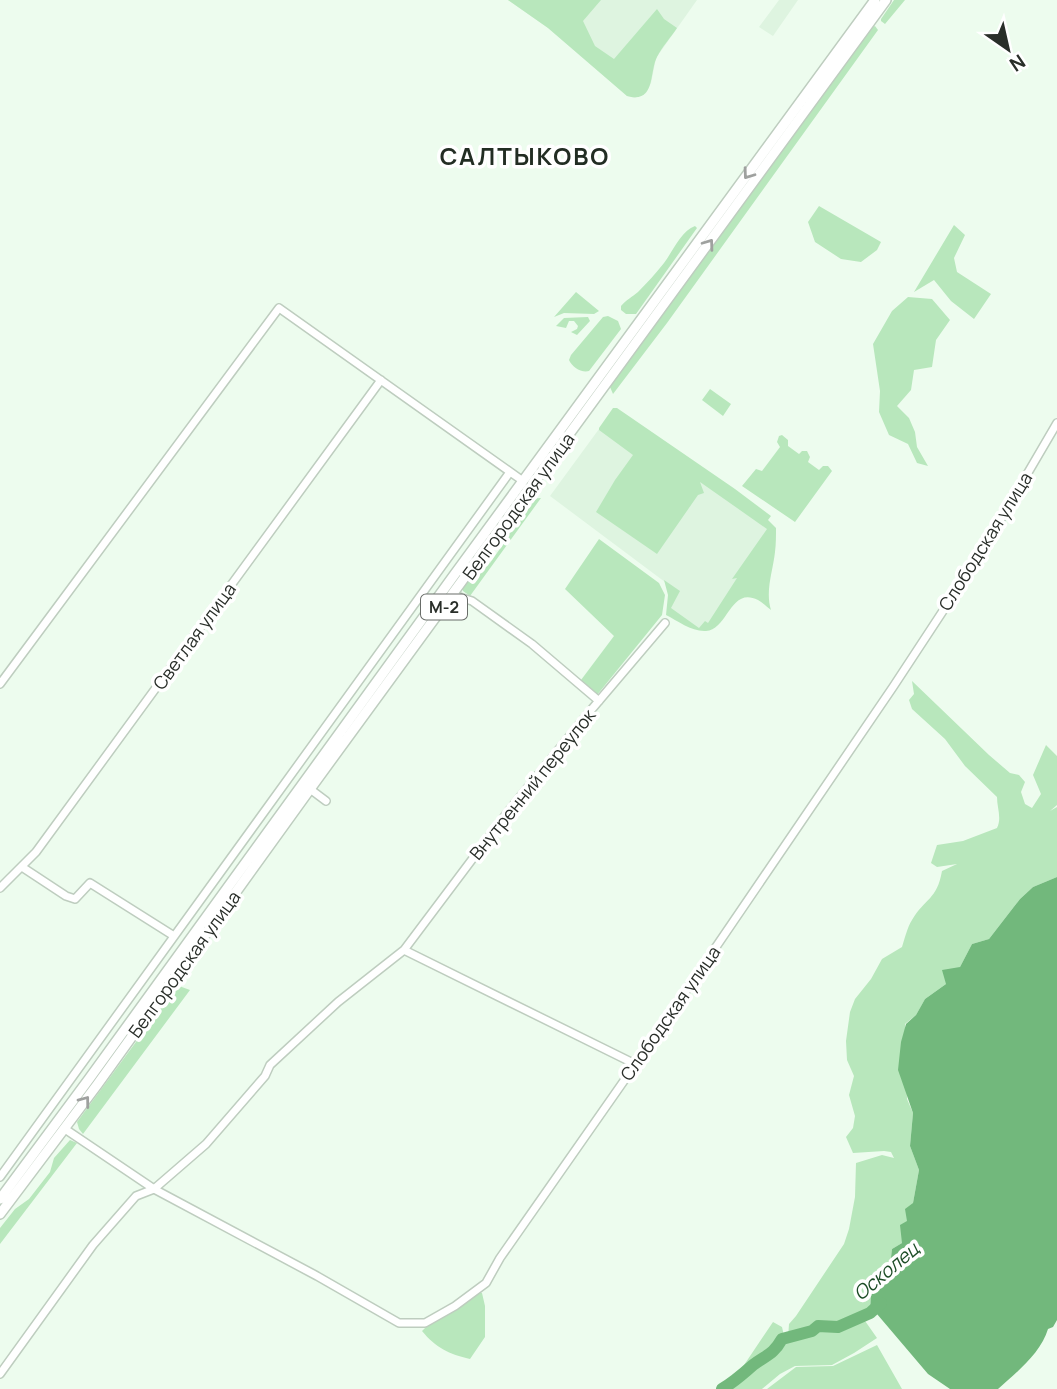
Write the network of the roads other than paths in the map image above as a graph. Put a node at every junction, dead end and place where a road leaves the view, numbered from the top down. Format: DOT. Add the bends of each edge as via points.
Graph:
graph roads {
  1 [pos="875,0"];
  2 [pos="886,0"];
  3 [pos="381,380"];
  4 [pos="1057,423"];
  5 [pos="510,472"];
  6 [pos="523,481"];
  7 [pos="453,595"];
  8 [pos="666,623"];
  9 [pos="0,684"];
  10 [pos="599,701"];
  11 [pos="290,776"];
  12 [pos="306,787"];
  13 [pos="326,801"];
  14 [pos="22,867"];
  15 [pos="0,888"];
  16 [pos="174,936"];
  17 [pos="404,950"];
  18 [pos="635,1063"];
  19 [pos="52,1107"];
  20 [pos="63,1114"];
  21 [pos="65,1129"];
  22 [pos="0,1177"];
  23 [pos="154,1189"];
  24 [pos="0,1199"];
  25 [pos="0,1214"];
  26 [pos="0,1374"];
  1 -- 6 [label="main road, Белгородская улица / М-2, one-way"];
  7 -- 2 [label="main road, Белгородская улица / М-2, one-way"];
  3 -- 5 [label="street"];
  3 -- 9 [label="street" via="279,308"];
  3 -- 14 [label="street, Светлая улица"];
  4 -- 18 [label="street, Слободская улица" via="900,676"];
  5 -- 6 [label="street"];
  5 -- 11 [label="street"];
  6 -- 12 [label="main road, Белгородская улица / М-2"];
  7 -- 10 [label="street" via="472,601 532,644"];
  7 -- 12 [label="main road, Белгородская улица / М-2"];
  8 -- 10 [label="street, Внутренний переулок"];
  10 -- 17 [label="street, Внутренний переулок"];
  11 -- 12 [label="street"];
  11 -- 16 [label="street"];
  12 -- 13 [label="street"];
  12 -- 20 [label="main road, Белгородская улица / М-2"];
  21 -- 12 [label="main road, Белгородская улица / М-2, one-way"];
  14 -- 15 [label="street, Светлая улица"];
  14 -- 16 [label="street" via="75,899 90,883"];
  16 -- 19 [label="street"];
  17 -- 18 [label="street"];
  17 -- 23 [label="street, Внутренний переулок" via="338,1002 270,1065 206,1144"];
  18 -- 23 [label="street, Слободская улица" via="486,1283 425,1322 399,1323"];
  19 -- 20 [label="street"];
  19 -- 22 [label="street"];
  20 -- 24 [label="main road, Белгородская улица / М-2"];
  21 -- 23 [label="street, Слободская улица"];
  21 -- 25 [label="main road, Белгородская улица / М-2"];
  23 -- 26 [label="street" via="136,1196 93,1245"];
}
